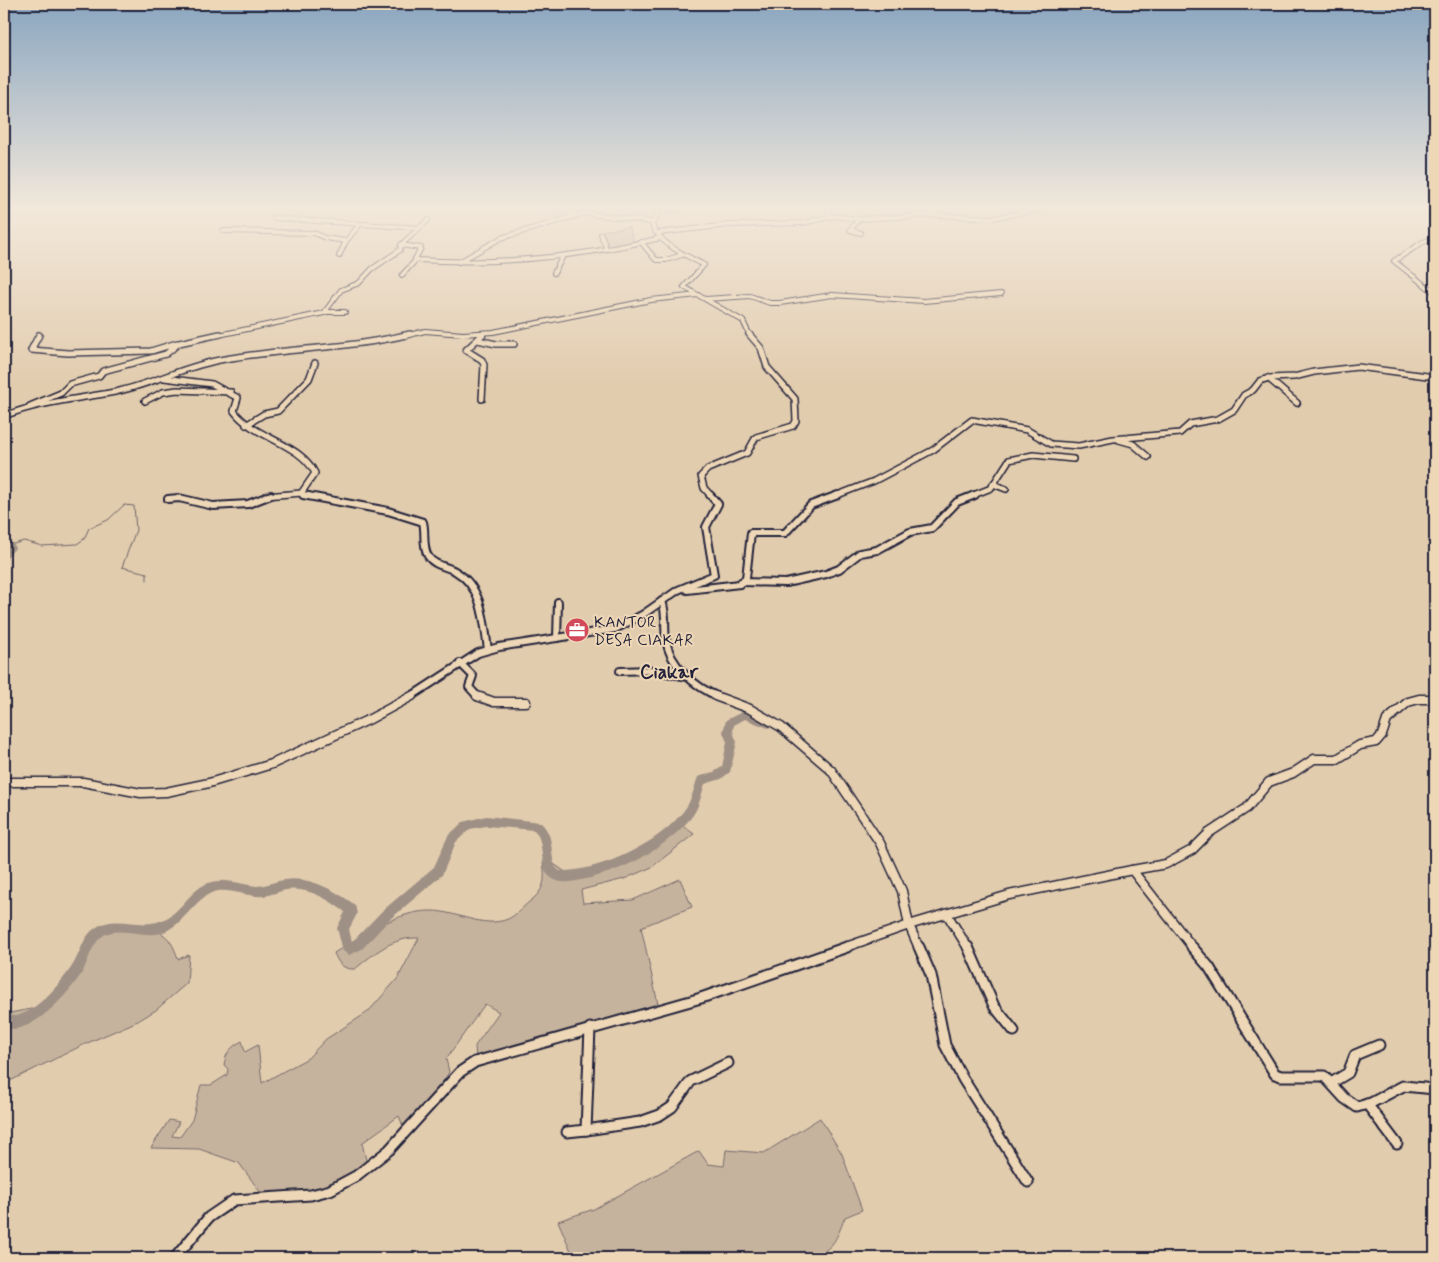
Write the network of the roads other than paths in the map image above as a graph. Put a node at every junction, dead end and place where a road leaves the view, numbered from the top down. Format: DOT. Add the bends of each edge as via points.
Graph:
graph roads {
  1 [pos="376,266"];
  2 [pos="410,266"];
  3 [pos="558,266"];
  4 [pos="704,266"];
  5 [pos="1400,266"];
  6 [pos="554,273"];
  7 [pos="402,275"];
  8 [pos="1435,286"];
  9 [pos="1433,291"];
  10 [pos="1001,294"];
  11 [pos="698,295"];
  12 [pos="706,299"];
  13 [pos="326,312"];
  14 [pos="345,312"];
  15 [pos="483,334"];
  16 [pos="39,335"];
  17 [pos="478,340"];
  18 [pos="177,344"];
  19 [pos="514,344"];
  20 [pos="315,363"];
  21 [pos="1435,377"];
  22 [pos="163,378"];
  23 [pos="1268,378"];
  24 [pos="231,392"];
  25 [pos="482,398"];
  26 [pos="145,401"];
  27 [pos="1297,403"];
  28 [pos="27,407"];
  29 [pos="4,416"];
  30 [pos="246,425"];
  31 [pos="1113,439"];
  32 [pos="1148,457"];
  33 [pos="1073,459"];
  34 [pos="993,484"];
  35 [pos="1006,490"];
  36 [pos="302,493"];
  37 [pos="168,499"];
  38 [pos="741,582"];
  39 [pos="674,594"];
  40 [pos="662,601"];
  41 [pos="558,602"];
  42 [pos="557,638"];
  43 [pos="488,650"];
  44 [pos="460,664"];
  45 [pos="620,671"];
  46 [pos="688,677"];
  47 [pos="1435,700"];
  48 [pos="526,702"];
  49 [pos="4,782"];
  50 [pos="1132,870"];
  51 [pos="947,914"];
  52 [pos="909,925"];
  53 [pos="590,1028"];
  54 [pos="1014,1032"];
  55 [pos="1379,1045"];
  56 [pos="728,1062"];
  57 [pos="1331,1083"];
  58 [pos="1435,1089"];
  59 [pos="1368,1104"];
  60 [pos="586,1130"];
  61 [pos="567,1132"];
  62 [pos="1397,1144"];
  63 [pos="1028,1182"];
  64 [pos="175,1258"];
  1 -- 13 [label="street" via="358,283 341,290"];
  2 -- 7 [label="street"];
  3 -- 6 [label="street"];
  4 -- 11 [label="street" via="684,286"];
  5 -- 9 [label="street"];
  8 -- 9 [label="street" via="1430,288"];
  10 -- 12 [label="street" via="924,301 832,295 780,303 750,296"];
  11 -- 12 [label="street"];
  11 -- 15 [label="street" via="651,300"];
  12 -- 39 [label="street" via="743,321 750,336 762,348 767,367 795,399 796,421 790,427 756,437 746,453 708,469 701,476 704,488 718,504 706,526 714,575"];
  13 -- 14 [label="street"];
  13 -- 18 [label="street"];
  15 -- 17 [label="street"];
  15 -- 22 [label="street" via="425,331 378,342 231,358 191,367"];
  16 -- 18 [label="street" via="31,350 47,353 153,351"];
  17 -- 19 [label="street"];
  17 -- 25 [label="street" via="466,350 482,360 484,365"];
  18 -- 28 [label="street" via="168,353 70,384 62,393"];
  20 -- 30 [label="street" via="309,379 278,411 264,414"];
  21 -- 23 [label="street" via="1358,368"];
  22 -- 24 [label="street" via="210,383"];
  22 -- 28 [label="street" via="92,397"];
  23 -- 27 [label="street"];
  23 -- 31 [label="street" via="1244,395 1234,410 1221,417 1190,424 1175,434"];
  24 -- 26 [label="street" via="177,390"];
  24 -- 30 [label="street" via="238,398 234,412"];
  28 -- 29 [label="street"];
  30 -- 36 [label="street" via="314,469 314,476"];
  31 -- 32 [label="street" via="1133,444"];
  31 -- 38 [label="street" via="1079,446 1057,446 1027,430 972,420 933,450 868,484 811,505 785,532 751,533 746,578"];
  33 -- 34 [label="street" via="1033,455 1013,458"];
  34 -- 35 [label="street"];
  34 -- 38 [label="street" via="990,489 957,502 934,528 910,532 877,550 860,553 832,572 786,583"];
  36 -- 37 [label="street" via="267,496 248,504 213,506 179,498"];
  36 -- 43 [label="street" via="388,511 423,522 424,548 429,558 459,573 476,590"];
  38 -- 39 [label="street" via="729,587 700,588"];
  39 -- 40 [label="street"];
  40 -- 42 [label="street" via="615,630"];
  40 -- 46 [label="street" via="669,655"];
  41 -- 42 [label="street"];
  42 -- 43 [label="street"];
  43 -- 44 [label="street"];
  44 -- 48 [label="street" via="473,677 469,688 480,698 491,703"];
  44 -- 49 [label="street" via="397,705 346,730 272,764 209,783 155,794 121,792 83,782"];
  45 -- 46 [label="street" via="651,670"];
  46 -- 52 [label="street" via="714,695 750,709 781,727 831,770 880,844 902,891"];
  47 -- 50 [label="street" via="1408,702 1386,720 1382,736 1376,742 1355,747 1336,759 1314,759 1269,782 1247,808 1208,833 1192,850 1166,864"];
  50 -- 51 [label="street" via="1009,895"];
  50 -- 57 [label="street" via="1209,967 1272,1072 1282,1076 1321,1076"];
  51 -- 52 [label="street"];
  51 -- 54 [label="street" via="967,945 994,1006"];
  52 -- 53 [label="street" via="701,998"];
  52 -- 63 [label="street" via="931,975 945,1045 963,1080"];
  53 -- 60 [label="street"];
  53 -- 64 [label="street" via="468,1065 388,1149 350,1180 335,1188 302,1195 235,1200 197,1229"];
  55 -- 57 [label="street" via="1354,1055 1348,1073"];
  56 -- 60 [label="street" via="707,1071 688,1085 669,1110 657,1117"];
  57 -- 59 [label="street" via="1354,1106"];
  58 -- 59 [label="street" via="1403,1086"];
  59 -- 62 [label="street"];
  60 -- 61 [label="street"];
}
